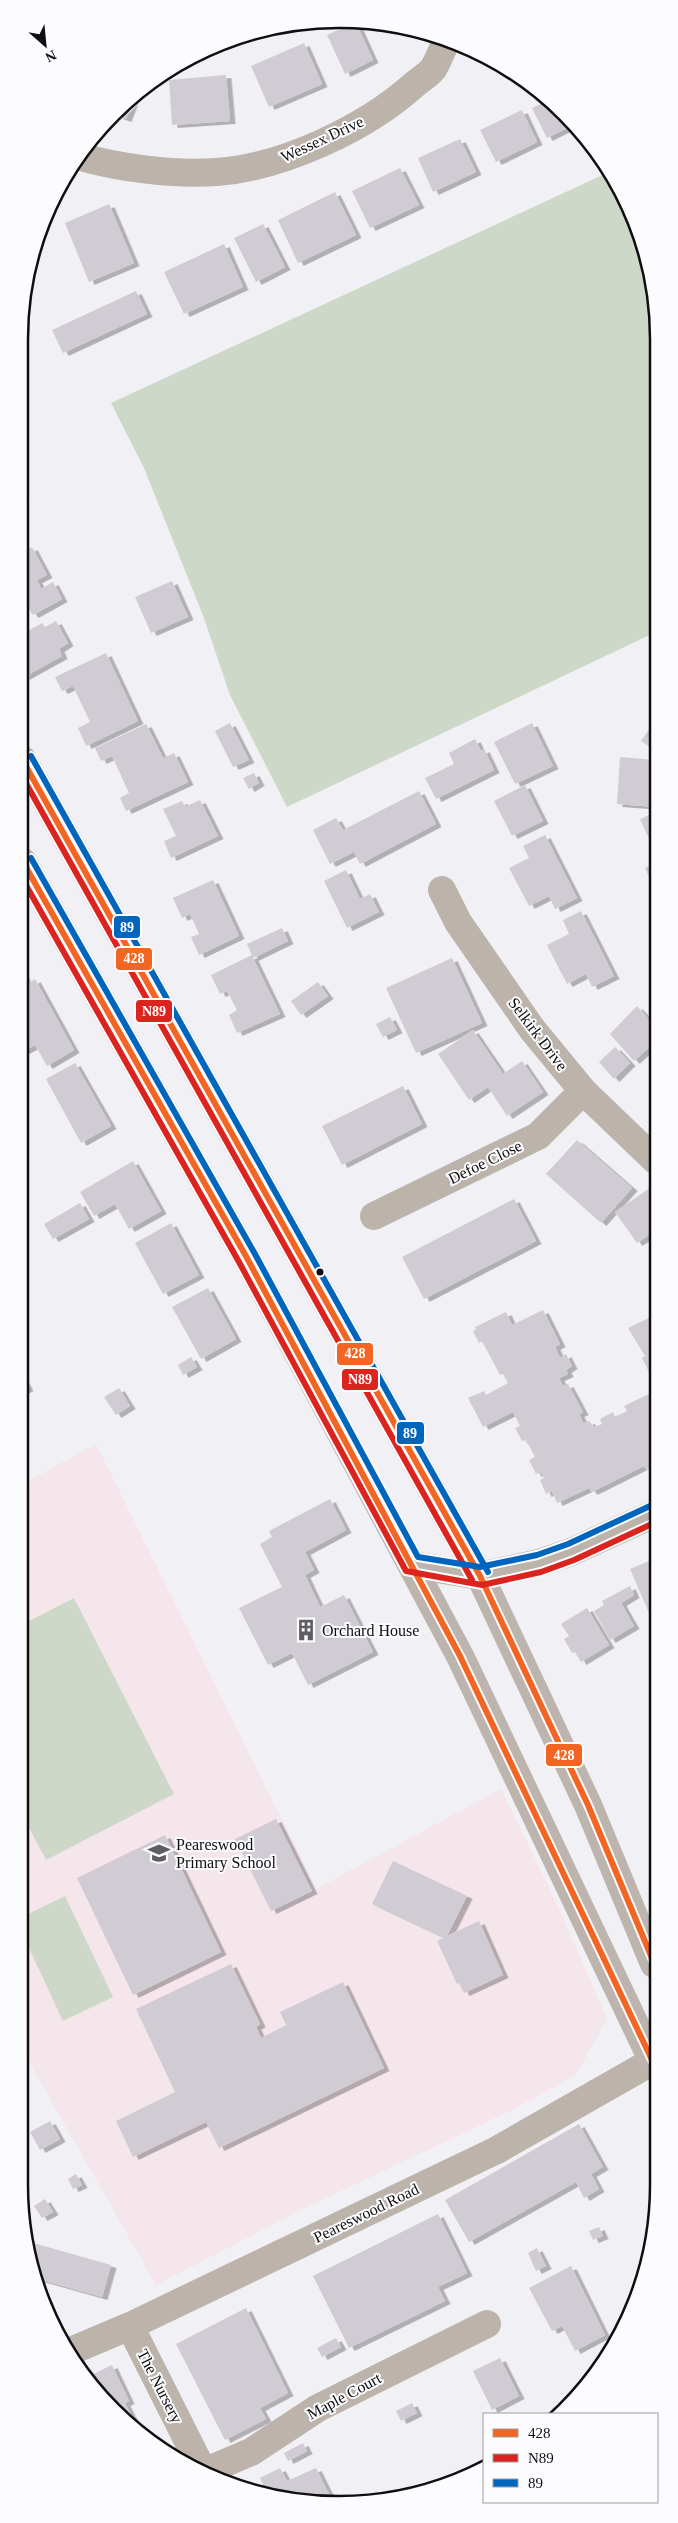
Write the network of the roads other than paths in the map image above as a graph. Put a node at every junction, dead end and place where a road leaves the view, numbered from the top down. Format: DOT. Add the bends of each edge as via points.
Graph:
graph roads {
  1 [pos="444,46"];
  2 [pos="85,158"];
  3 [pos="27,767"];
  4 [pos="27,869"];
  5 [pos="442,890"];
  6 [pos="583,1091"];
  7 [pos="650,1155"];
  8 [pos="374,1216"];
  9 [pos="650,1516"];
  10 [pos="412,1565"];
  11 [pos="480,1576"];
  12 [pos="650,1954"];
  13 [pos="650,2055"];
  14 [pos="650,2063"];
  15 [pos="487,2324"];
  16 [pos="130,2326"];
  17 [pos="75,2350"];
  18 [pos="199,2462"];
  19 [pos="213,2468"];
  1 -- 2 [label="street, Wessex Drive" via="433,69 396,102 342,134 284,158 217,172 150,170 107,165"];
  3 -- 11 [label="main road"];
  4 -- 10 [label="main road" via="247,1258"];
  5 -- 6 [label="street, Selkirk Drive" via="458,922 532,1029"];
  6 -- 7 [label="street, Selkirk Drive"];
  6 -- 8 [label="street, Defoe Close" via="538,1136"];
  9 -- 11 [label="street" via="571,1552"];
  10 -- 11 [label="street"];
  10 -- 13 [label="main road" via="498,1734"];
  11 -- 12 [label="main road" via="588,1805"];
  14 -- 16 [label="street, Peareswood Road" via="498,2150"];
  15 -- 19 [label="street, Maple Court" via="318,2408 252,2452"];
  16 -- 17 [label="street, Peareswood Road"];
  16 -- 18 [label="street, The Nursery"];
}
